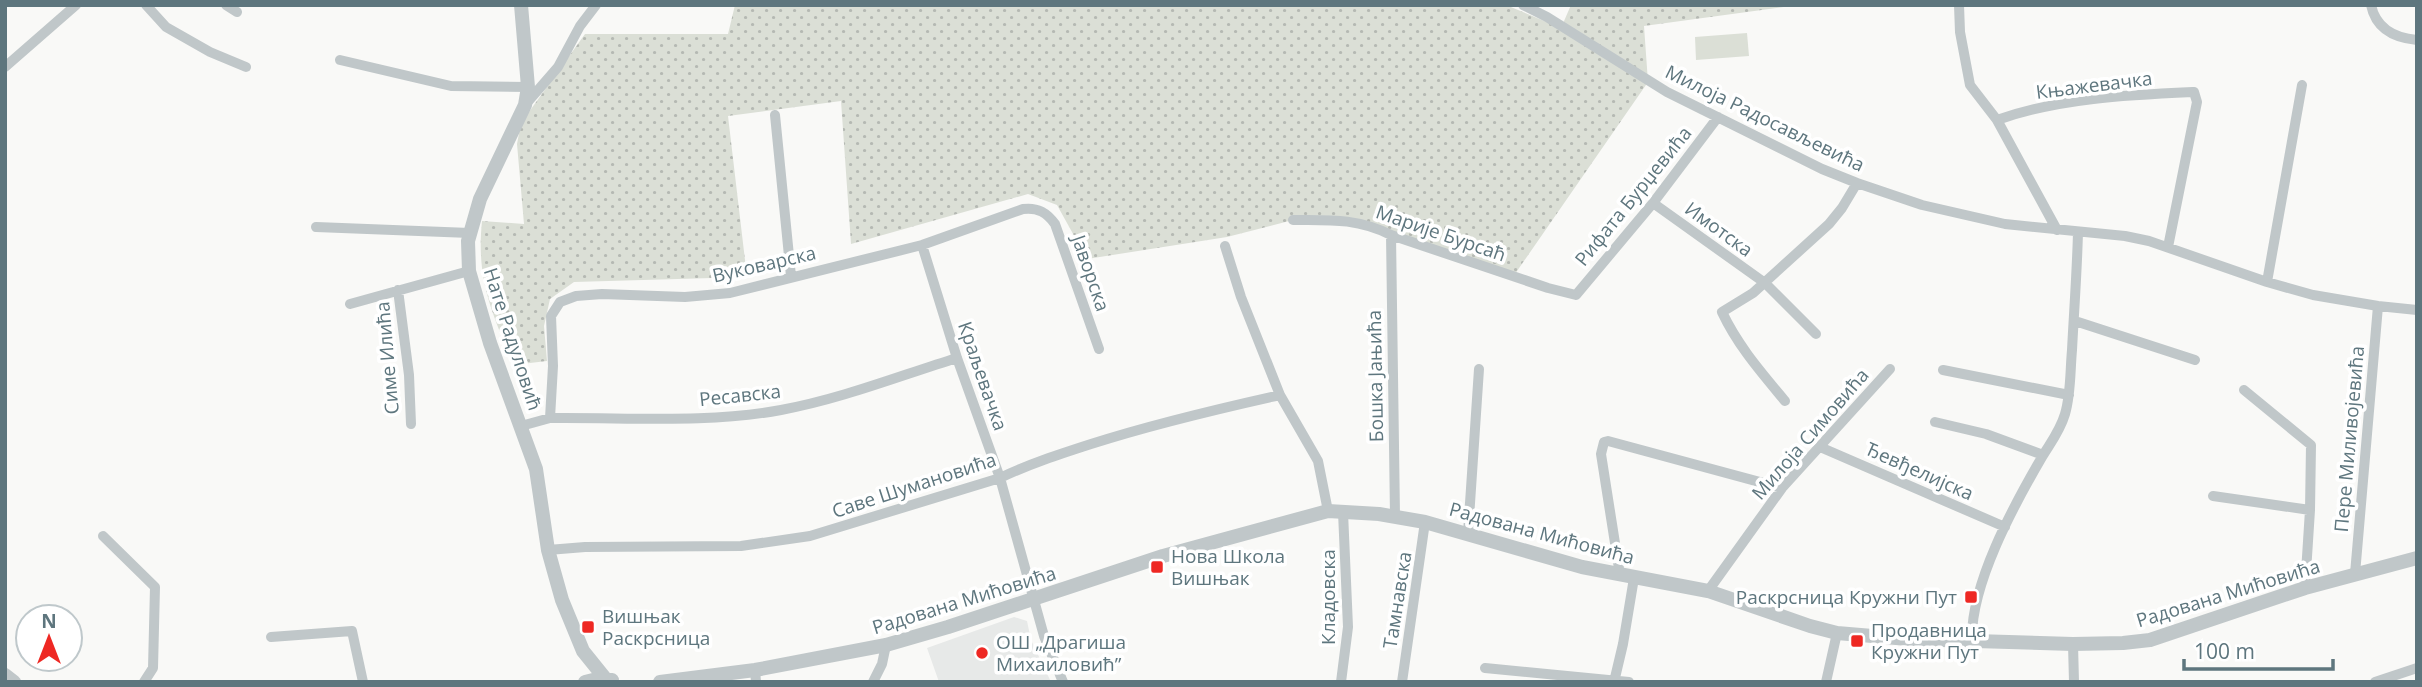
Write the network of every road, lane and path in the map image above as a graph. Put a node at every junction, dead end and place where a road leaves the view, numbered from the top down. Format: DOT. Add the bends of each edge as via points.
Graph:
graph roads {
  1 [pos="76,5"];
  2 [pos="146,5"];
  3 [pos="226,5"];
  4 [pos="521,5"];
  5 [pos="596,5"];
  6 [pos="1523,5"];
  7 [pos="1959,5"];
  8 [pos="2371,5"];
  9 [pos="237,12"];
  10 [pos="2417,40"];
  11 [pos="340,60"];
  12 [pos="5,67"];
  13 [pos="246,67"];
  14 [pos="2302,85"];
  15 [pos="528,87"];
  16 [pos="525,105"];
  17 [pos="775,115"];
  18 [pos="1718,117"];
  19 [pos="1997,120"];
  20 [pos="1857,183"];
  21 [pos="1653,203"];
  22 [pos="1044,213"];
  23 [pos="1293,220"];
  24 [pos="316,226"];
  25 [pos="2057,230"];
  26 [pos="2078,232"];
  27 [pos="470,233"];
  28 [pos="1391,235"];
  29 [pos="922,245"];
  30 [pos="1225,246"];
  31 [pos="2168,247"];
  32 [pos="469,271"];
  33 [pos="790,276"];
  34 [pos="2267,282"];
  35 [pos="1765,283"];
  36 [pos="398,290"];
  37 [pos="1576,295"];
  38 [pos="350,304"];
  39 [pos="2378,306"];
  40 [pos="2417,310"];
  41 [pos="2075,321"];
  42 [pos="1816,334"];
  43 [pos="1099,349"];
  44 [pos="957,358"];
  45 [pos="2195,360"];
  46 [pos="1479,369"];
  47 [pos="1890,369"];
  48 [pos="1943,370"];
  49 [pos="2245,390"];
  50 [pos="1280,395"];
  51 [pos="2069,395"];
  52 [pos="1785,401"];
  53 [pos="550,418"];
  54 [pos="1935,422"];
  55 [pos="411,424"];
  56 [pos="521,426"];
  57 [pos="1820,447"];
  58 [pos="2043,454"];
  59 [pos="1000,478"];
  60 [pos="1782,488"];
  61 [pos="2213,496"];
  62 [pos="2310,510"];
  63 [pos="1328,511"];
  64 [pos="1343,512"];
  65 [pos="1395,516"];
  66 [pos="1425,522"];
  67 [pos="2005,527"];
  68 [pos="1468,533"];
  69 [pos="103,536"];
  70 [pos="548,550"];
  71 [pos="2417,558"];
  72 [pos="2354,574"];
  73 [pos="1627,576"];
  74 [pos="2305,589"];
  75 [pos="1708,592"];
  76 [pos="1034,600"];
  77 [pos="1837,633"];
  78 [pos="271,637"];
  79 [pos="1972,641"];
  80 [pos="2073,644"];
  81 [pos="886,645"];
  82 [pos="1485,668"];
  83 [pos="2417,668"];
  84 [pos="5,675"];
  85 [pos="755,676"];
  86 [pos="610,681"];
  87 [pos="1614,681"];
  88 [pos="15,682"];
  89 [pos="145,682"];
  90 [pos="363,682"];
  91 [pos="585,682"];
  92 [pos="660,682"];
  93 [pos="873,682"];
  94 [pos="1063,682"];
  95 [pos="1341,682"];
  96 [pos="1402,682"];
  97 [pos="1629,682"];
  98 [pos="1826,682"];
  99 [pos="2074,682"];
  100 [pos="2375,682"];
  1 -- 12 [label="street"];
  2 -- 13 [label="street" via="166,27"];
  3 -- 9 [label="street"];
  4 -- 15 [label="street, Нате Радуловић"];
  5 -- 16 [label="street" via="558,67"];
  6 -- 18 [label="street, Милоја Радосављевића" via="1648,82"];
  7 -- 19 [label="street" via="1970,85"];
  8 -- 10 [label="street" via="2385,30"];
  11 -- 15 [label="street" via="451,86"];
  14 -- 34 [label="street"];
  15 -- 16 [label="street, Нате Радуловић"];
  16 -- 27 [label="street, Нате Радуловић" via="480,199"];
  17 -- 33 [label="street"];
  18 -- 20 [label="street, Милоја Радосављевића"];
  18 -- 21 [label="street, Рифата Бурџевића"];
  19 -- 25 [label="street"];
  19 -- 31 [label="street, Књажевачка" via="2096,100 2194,92 2197,102"];
  20 -- 25 [label="street, Милоја Радосављевића" via="1922,205 2005,224"];
  20 -- 35 [label="street" via="1829,223"];
  21 -- 35 [label="street, Имотска"];
  21 -- 37 [label="street, Рифата Бурџевића"];
  22 -- 29 [label="street, Вуковарска" via="1032,208 1015,211"];
  22 -- 43 [label="street, Јаворска" via="1057,229"];
  23 -- 28 [label="street, Марије Бурсаћ" via="1353,221"];
  24 -- 27 [label="street"];
  25 -- 26 [label="street, Милоја Радосављевића"];
  26 -- 31 [label="street, Милоја Радосављевића" via="2125,236"];
  26 -- 41 [label="street"];
  27 -- 32 [label="street, Нате Радуловић"];
  28 -- 37 [label="street, Марије Бурсаћ"];
  28 -- 65 [label="street, Бошка Јањића"];
  29 -- 33 [label="street, Вуковарска"];
  29 -- 44 [label="street, Краљевачка"];
  30 -- 50 [label="street"];
  31 -- 34 [label="street, Милоја Радосављевића"];
  32 -- 36 [label="street"];
  32 -- 56 [label="street, Нате Радуловић"];
  33 -- 53 [label="street, Вуковарска" via="730,293 685,297 602,294 560,302 551,316"];
  34 -- 39 [label="street, Милоја Радосављевића"];
  35 -- 42 [label="street"];
  35 -- 52 [label="street" via="1722,312 1734,338"];
  36 -- 38 [label="street"];
  36 -- 55 [label="street, Симе Илића"];
  39 -- 40 [label="street, Милоја Радосављевића"];
  39 -- 72 [label="street, Пере Миливојевића"];
  41 -- 45 [label="street"];
  41 -- 51 [label="street"];
  44 -- 53 [label="street, Ресавска" via="783,410 734,417"];
  44 -- 59 [label="street, Краљевачка"];
  46 -- 68 [label="street"];
  47 -- 57 [label="street, Милоја Симовића"];
  48 -- 51 [label="street"];
  49 -- 62 [label="street" via="2311,445"];
  50 -- 59 [label="street, Саве Шумановића" via="1121,435"];
  50 -- 63 [label="street" via="1318,461"];
  51 -- 58 [label="street" via="2056,437"];
  53 -- 56 [label="street, Ресавска"];
  54 -- 58 [label="street"];
  56 -- 70 [label="street, Нате Радуловић" via="536,469"];
  57 -- 60 [label="street, Милоја Симовића"];
  57 -- 67 [label="street, Ђевђелијска"];
  58 -- 67 [label="street"];
  59 -- 70 [label="street, Саве Шумановића" via="810,536 741,546"];
  59 -- 76 [label="street, Краљевачка"];
  60 -- 73 [label="street" via="1604,442 1601,454"];
  60 -- 75 [label="street, Милоја Симовића"];
  61 -- 62 [label="street"];
  62 -- 74 [label="street"];
  63 -- 64 [label="street, Радована Мићовића"];
  63 -- 76 [label="street, Радована Мићовића" via="1163,556"];
  64 -- 65 [label="street, Радована Мићовића"];
  64 -- 95 [label="street, Кладовска" via="1349,628"];
  65 -- 66 [label="street, Радована Мићовића"];
  66 -- 68 [label="street, Радована Мићовића"];
  66 -- 96 [label="street, Тамнавска"];
  67 -- 79 [label="street" via="1979,598"];
  68 -- 73 [label="street, Радована Мићовића"];
  69 -- 89 [label="street" via="155,586 153,668"];
  70 -- 86 [label="street, Нате Радуловић" via="576,635 587,658"];
  71 -- 72 [label="street, Радована Мићовића"];
  72 -- 74 [label="street, Радована Мићовића"];
  73 -- 75 [label="street, Радована Мићовића"];
  73 -- 87 [label="street"];
  74 -- 80 [label="street, Радована Мићовића" via="2150,640"];
  75 -- 77 [label="street, Радована Мићовића"];
  76 -- 81 [label="street, Радована Мићовића"];
  76 -- 94 [label="street, Краљевачка"];
  77 -- 79 [label="street, Радована Мићовића"];
  77 -- 98 [label="street"];
  78 -- 90 [label="street" via="352,631"];
  79 -- 80 [label="street, Радована Мићовића"];
  80 -- 99 [label="street"];
  81 -- 85 [label="street, Радована Мићовића"];
  81 -- 93 [label="street"];
  82 -- 87 [label="street"];
  83 -- 100 [label="street"];
  84 -- 88 [label="street"];
  85 -- 92 [label="street, Радована Мићовића"];
  86 -- 91 [label="street"];
  87 -- 97 [label="street"];
}
